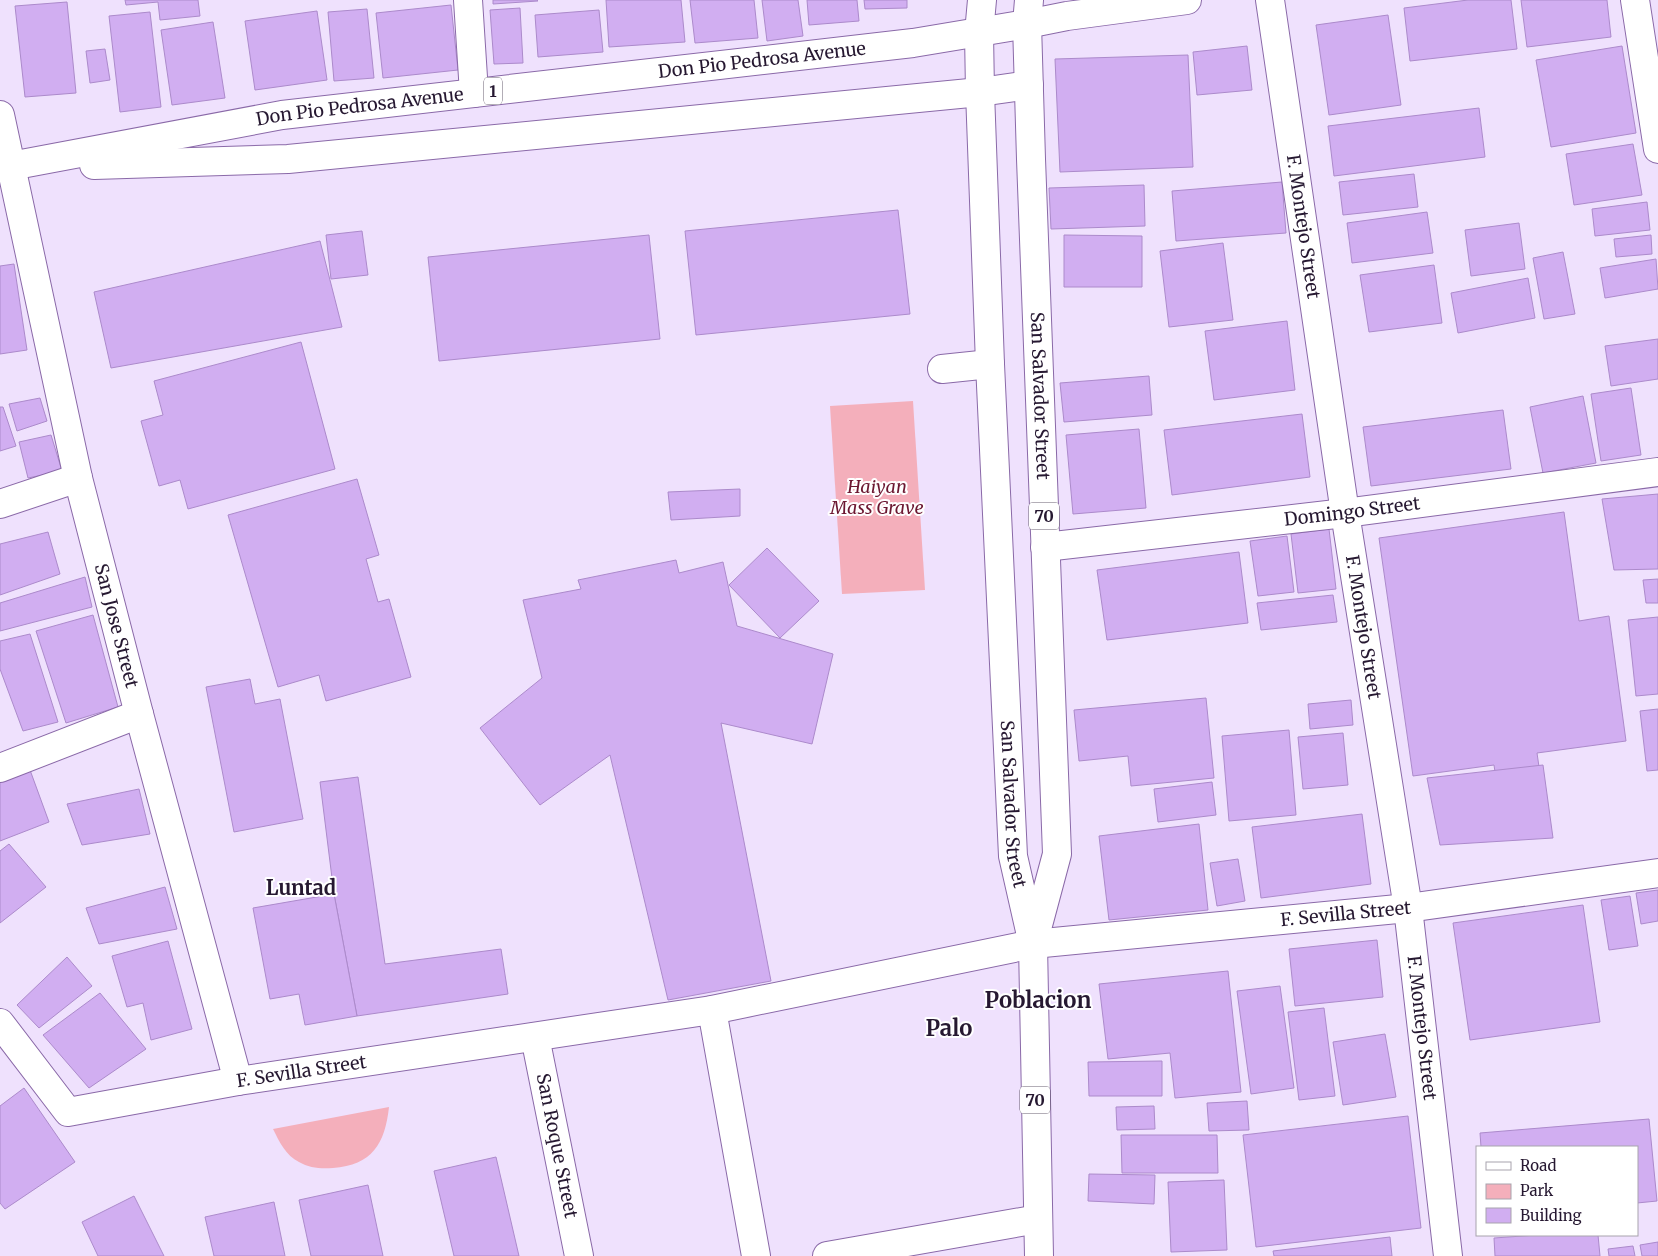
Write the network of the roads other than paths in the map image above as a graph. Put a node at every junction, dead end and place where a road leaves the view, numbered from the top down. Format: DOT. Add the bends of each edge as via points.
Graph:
graph roads {
  1 [pos="468,0"];
  2 [pos="982,0"];
  3 [pos="1187,0"];
  4 [pos="1270,0"];
  5 [pos="1635,0"];
  6 [pos="1028,12"];
  7 [pos="979,33"];
  8 [pos="1029,86"];
  9 [pos="980,92"];
  10 [pos="474,93"];
  11 [pos="0,115"];
  12 [pos="1658,149"];
  13 [pos="5,168"];
  14 [pos="990,364"];
  15 [pos="942,369"];
  16 [pos="1658,472"];
  17 [pos="78,478"];
  18 [pos="0,504"];
  19 [pos="1345,513"];
  20 [pos="1045,547"];
  21 [pos="139,714"];
  22 [pos="0,768"];
  23 [pos="1658,873"];
  24 [pos="1408,908"];
  25 [pos="1033,944"];
  26 [pos="712,1010"];
  27 [pos="0,1023"];
  28 [pos="535,1037"];
  29 [pos="238,1081"];
  30 [pos="1038,1219"];
  31 [pos="579,1256"];
  32 [pos="756,1256"];
  33 [pos="827,1256"];
  34 [pos="1039,1256"];
  35 [pos="1448,1256"];
  1 -- 10 [label="main road"];
  2 -- 7 [label="main road"];
  3 -- 6 [label="main road" via="1067,16"];
  4 -- 19 [label="main road, F. Montejo Street"];
  5 -- 12 [label="main road"];
  6 -- 7 [label="main road, 1"];
  6 -- 8 [label="main road, San Salvador Street"];
  7 -- 9 [label="main road, San Salvador Street"];
  7 -- 10 [label="main road, Don Pio Pedrosa Avenue / 1"];
  8 -- 9 [label="main road"];
  8 -- 20 [label="main road, San Salvador Street / 70"];
  9 -- 13 [label="main road" via="288,159"];
  9 -- 14 [label="main road, San Salvador Street / 70"];
  10 -- 13 [label="main road, Don Pio Pedrosa Avenue / 1" via="282,115"];
  11 -- 13 [label="main road, San Jose Street"];
  13 -- 17 [label="main road, San Jose Street"];
  14 -- 15 [label="main road"];
  14 -- 25 [label="main road, San Salvador Street / 70" via="1013,856"];
  16 -- 19 [label="main road, Domingo Street"];
  17 -- 18 [label="main road"];
  17 -- 21 [label="main road, San Jose Street"];
  19 -- 20 [label="main road, Domingo Street"];
  19 -- 24 [label="main road, F. Montejo Street"];
  20 -- 25 [label="main road, San Salvador Street / 70" via="1057,854"];
  21 -- 22 [label="main road"];
  21 -- 29 [label="main road, San Jose Street"];
  23 -- 24 [label="main road, F. Sevilla Street"];
  24 -- 25 [label="main road, F. Sevilla Street"];
  24 -- 35 [label="main road, F. Montejo Street"];
  25 -- 26 [label="main road, F. Sevilla Street"];
  25 -- 30 [label="main road, San Salvador Street / 70"];
  26 -- 28 [label="main road, F. Sevilla Street"];
  26 -- 32 [label="main road"];
  27 -- 29 [label="main road, F. Sevilla Street" via="68,1112"];
  28 -- 29 [label="main road, F. Sevilla Street"];
  28 -- 31 [label="main road, San Roque Street"];
  30 -- 33 [label="main road"];
  30 -- 34 [label="main road, San Salvador Street / 70"];
}
